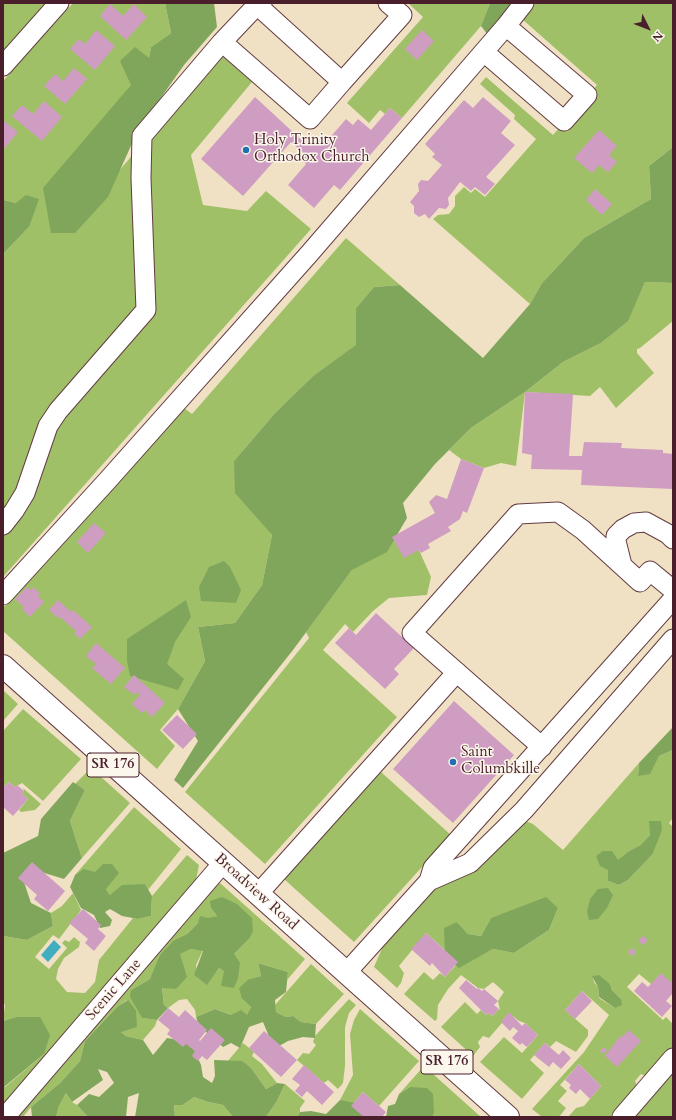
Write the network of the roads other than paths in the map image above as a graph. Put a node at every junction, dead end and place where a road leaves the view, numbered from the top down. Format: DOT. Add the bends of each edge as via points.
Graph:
graph roads {
  1 [pos="59,3"];
  2 [pos="388,3"];
  3 [pos="524,3"];
  4 [pos="260,4"];
  5 [pos="506,26"];
  6 [pos="222,42"];
  7 [pos="484,52"];
  8 [pos="3,66"];
  9 [pos="342,82"];
  10 [pos="3,525"];
  11 [pos="673,539"];
  12 [pos="622,565"];
  13 [pos="673,590"];
  14 [pos="3,595"];
  15 [pos="673,599"];
  16 [pos="673,640"];
  17 [pos="3,666"];
  18 [pos="457,672"];
  19 [pos="542,748"];
  20 [pos="223,863"];
  21 [pos="429,881"];
  22 [pos="258,894"];
  23 [pos="346,973"];
  24 [pos="673,1058"];
  25 [pos="5,1117"];
  26 [pos="508,1117"];
  27 [pos="622,1117"];
  1 -- 8 [label="street"];
  2 -- 9 [label="street" via="402,15"];
  3 -- 5 [label="street"];
  4 -- 6 [label="street"];
  4 -- 9 [label="street"];
  5 -- 7 [label="street"];
  5 -- 7 [label="street" via="587,95 564,121"];
  6 -- 9 [label="street" via="310,119"];
  6 -- 10 [label="street" via="142,136 146,310 58,411 48,426 25,493"];
  7 -- 14 [label="street" via="309,254"];
  11 -- 12 [label="street" via="646,522 634,523 616,536"];
  12 -- 13 [label="street" via="640,582 650,571"];
  12 -- 18 [label="street" via="583,530 558,512 518,514 412,633"];
  15 -- 19 [label="street"];
  16 -- 21 [label="street" via="524,810 470,863"];
  17 -- 20 [label="main road, Broadview Road / SR 176"];
  18 -- 19 [label="street"];
  18 -- 22 [label="street"];
  19 -- 21 [label="street" via="433,868"];
  20 -- 22 [label="main road, Broadview Road / SR 176"];
  20 -- 25 [label="street, Scenic Lane"];
  21 -- 23 [label="street"];
  22 -- 23 [label="main road, Broadview Road / SR 176"];
  23 -- 26 [label="main road, Broadview Road / SR 176"];
  24 -- 27 [label="street"];
}
